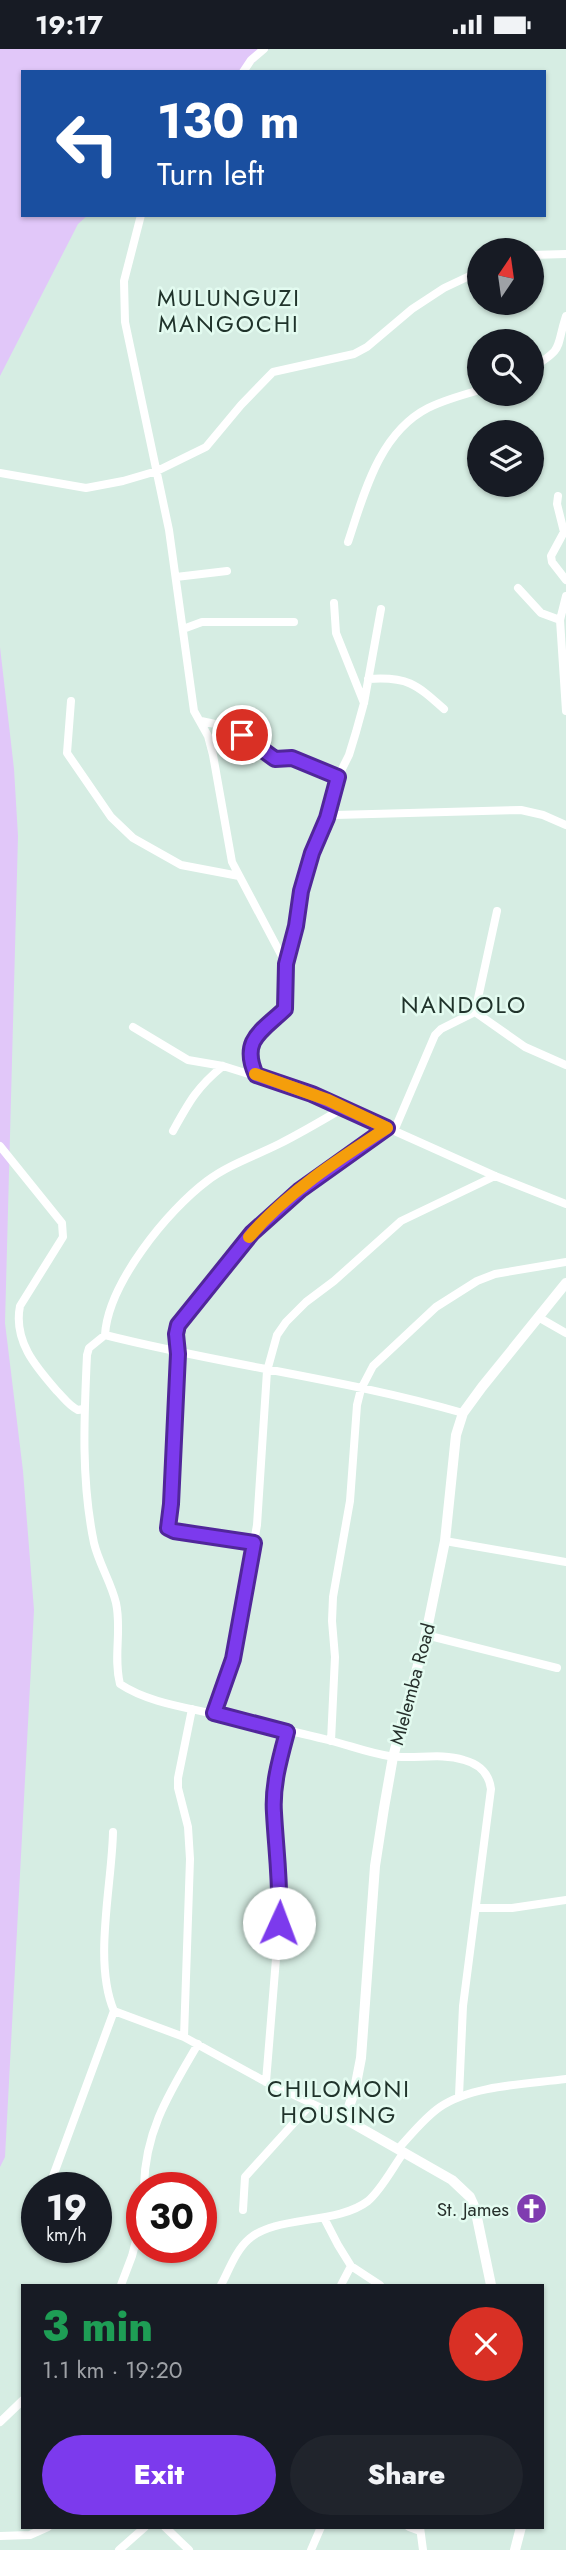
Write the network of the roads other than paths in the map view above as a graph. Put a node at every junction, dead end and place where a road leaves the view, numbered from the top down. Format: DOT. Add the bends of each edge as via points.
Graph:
graph roads {
  1 [pos="264,49"];
  2 [pos="244,70"];
  3 [pos="141,217"];
  4 [pos="566,254"];
  5 [pos="544,255"];
  6 [pos="467,277"];
  7 [pos="566,316"];
  8 [pos="544,360"];
  9 [pos="467,394"];
  10 [pos="157,471"];
  11 [pos="0,473"];
  12 [pos="558,496"];
  13 [pos="348,542"];
  14 [pos="227,571"];
  15 [pos="176,577"];
  16 [pos="566,580"];
  17 [pos="518,588"];
  18 [pos="566,596"];
  19 [pos="334,603"];
  20 [pos="381,609"];
  21 [pos="560,620"];
  22 [pos="294,622"];
  23 [pos="183,629"];
  24 [pos="368,679"];
  25 [pos="71,701"];
  26 [pos="364,703"];
  27 [pos="444,709"];
  28 [pos="566,711"];
  29 [pos="201,721"];
  30 [pos="338,777"];
  31 [pos="327,818"];
  32 [pos="566,825"];
  33 [pos="239,876"];
  34 [pos="497,911"];
  35 [pos="286,964"];
  36 [pos="475,1012"];
  37 [pos="133,1027"];
  38 [pos="566,1065"];
  39 [pos="223,1066"];
  40 [pos="256,1075"];
  41 [pos="345,1107"];
  42 [pos="391,1129"];
  43 [pos="173,1131"];
  44 [pos="0,1146"];
  45 [pos="495,1175"];
  46 [pos="566,1204"];
  47 [pos="566,1262"];
  48 [pos="566,1283"];
  49 [pos="538,1317"];
  50 [pos="566,1333"];
  51 [pos="105,1335"];
  52 [pos="178,1354"];
  53 [pos="267,1371"];
  54 [pos="361,1389"];
  55 [pos="83,1409"];
  56 [pos="463,1413"];
  57 [pos="445,1541"];
  58 [pos="254,1543"];
  59 [pos="566,1562"];
  60 [pos="426,1635"];
  61 [pos="557,1668"];
  62 [pos="192,1709"];
  63 [pos="214,1713"];
  64 [pos="287,1732"];
  65 [pos="331,1741"];
  66 [pos="393,1757"];
  67 [pos="113,1832"];
  68 [pos="566,1900"];
  69 [pos="477,1908"];
  70 [pos="114,2011"];
  71 [pos="184,2037"];
  72 [pos="198,2044"];
  73 [pos="566,2079"];
  74 [pos="266,2082"];
  75 [pos="459,2096"];
  76 [pos="311,2104"];
  77 [pos="345,2119"];
  78 [pos="401,2151"];
  79 [pos="55,2172"];
  80 [pos="144,2172"];
  81 [pos="243,2210"];
  82 [pos="324,2218"];
  83 [pos="129,2263"];
  84 [pos="351,2266"];
  85 [pos="121,2284"];
  86 [pos="223,2284"];
  87 [pos="342,2284"];
  88 [pos="378,2284"];
  89 [pos="491,2284"];
  90 [pos="21,2402"];
  91 [pos="0,2423"];
  92 [pos="44,2529"];
  93 [pos="143,2529"];
  94 [pos="167,2529"];
  95 [pos="320,2529"];
  96 [pos="420,2529"];
  97 [pos="520,2529"];
  98 [pos="0,2536"];
  99 [pos="421,2548"];
  100 [pos="119,2550"];
  101 [pos="189,2550"];
  102 [pos="311,2550"];
  103 [pos="515,2550"];
  1 -- 2 [label="street"];
  3 -- 10 [label="street" via="124,281 125,322"];
  4 -- 5 [label="street"];
  6 -- 10 [label="street" via="412,309 354,354 273,372 206,447"];
  7 -- 8 [label="street" via="561,345"];
  9 -- 13 [label="street" via="425,409 396,434 377,462"];
  10 -- 11 [label="street" via="86,488"];
  10 -- 15 [label="street"];
  12 -- 16 [label="street" via="564,532 551,557"];
  14 -- 15 [label="street"];
  15 -- 23 [label="street"];
  17 -- 21 [label="street" via="541,613"];
  18 -- 21 [label="street"];
  19 -- 26 [label="street" via="336,633"];
  20 -- 24 [label="street"];
  21 -- 28 [label="street"];
  22 -- 23 [label="street" via="202,622"];
  23 -- 29 [label="street" via="194,711"];
  24 -- 26 [label="street"];
  24 -- 27 [label="street" via="397,679 416,685"];
  25 -- 33 [label="street" via="67,753 111,817 133,838 181,865"];
  26 -- 30 [label="street"];
  29 -- 30 [label="street" via="229,727 275,759 292,758"];
  29 -- 33 [label="street" via="213,755 227,842"];
  30 -- 31 [label="street"];
  31 -- 32 [label="street" via="521,810"];
  31 -- 35 [label="street" via="301,891"];
  33 -- 35 [label="street"];
  34 -- 36 [label="street"];
  35 -- 40 [label="street" via="285,1009 250,1047"];
  36 -- 38 [label="street" via="525,1047"];
  36 -- 42 [label="street" via="435,1035"];
  37 -- 39 [label="street" via="188,1060"];
  39 -- 40 [label="street"];
  39 -- 43 [label="street" via="202,1083"];
  40 -- 41 [label="street"];
  41 -- 42 [label="street"];
  41 -- 51 [label="street" via="224,1170 189,1197 130,1270 109,1310"];
  42 -- 45 [label="street"];
  42 -- 52 [label="street" via="300,1190 252,1233 178,1325"];
  44 -- 55 [label="street" via="43,1196 64,1229 20,1306 22,1342 68,1404"];
  45 -- 46 [label="street"];
  45 -- 53 [label="street" via="410,1216 306,1302 277,1335"];
  47 -- 54 [label="street" via="495,1274 463,1288 380,1357"];
  48 -- 49 [label="street, Mlelemba Road"];
  49 -- 50 [label="street"];
  49 -- 56 [label="street, Mlelemba Road"];
  51 -- 52 [label="street"];
  51 -- 55 [label="street" via="89,1348"];
  52 -- 53 [label="street"];
  52 -- 58 [label="street" via="168,1528"];
  53 -- 54 [label="street"];
  53 -- 58 [label="street"];
  54 -- 56 [label="street"];
  54 -- 65 [label="street" via="350,1501 334,1597"];
  55 -- 62 [label="street" via="89,1515 97,1555 117,1605 120,1683 131,1691"];
  56 -- 57 [label="street, Mlelemba Road" via="452,1460"];
  57 -- 59 [label="street"];
  57 -- 60 [label="street, Mlelemba Road"];
  58 -- 63 [label="street" via="233,1659"];
  60 -- 61 [label="street"];
  60 -- 66 [label="street, Mlelemba Road"];
  62 -- 63 [label="street"];
  62 -- 71 [label="street" via="178,1778 190,1859"];
  63 -- 64 [label="street"];
  64 -- 65 [label="street"];
  64 -- 74 [label="street" via="275,1787 281,1897"];
  65 -- 66 [label="street"];
  66 -- 69 [label="street" via="463,1759 486,1772 491,1789"];
  66 -- 77 [label="street, Mlelemba Road" via="375,1866 361,2058"];
  67 -- 70 [label="street" via="104,1960"];
  68 -- 69 [label="street"];
  69 -- 75 [label="street" via="463,2006"];
  70 -- 71 [label="street"];
  70 -- 79 [label="street"];
  71 -- 72 [label="street"];
  72 -- 74 [label="street"];
  72 -- 80 [label="street" via="152,2131"];
  73 -- 75 [label="street"];
  74 -- 76 [label="street"];
  75 -- 78 [label="street" via="437,2109"];
  76 -- 77 [label="street"];
  76 -- 81 [label="street" via="245,2177"];
  77 -- 78 [label="street"];
  78 -- 82 [label="street" via="366,2203"];
  78 -- 89 [label="street" via="452,2180 470,2197"];
  82 -- 84 [label="street"];
  82 -- 86 [label="street" via="259,2232 242,2247"];
  83 -- 85 [label="street"];
  84 -- 87 [label="street"];
  84 -- 88 [label="street"];
  90 -- 91 [label="street"];
  92 -- 98 [label="street" via="30,2535"];
  93 -- 100 [label="street"];
  94 -- 101 [label="street"];
  95 -- 102 [label="street"];
  96 -- 99 [label="street"];
  97 -- 103 [label="street"];
}
